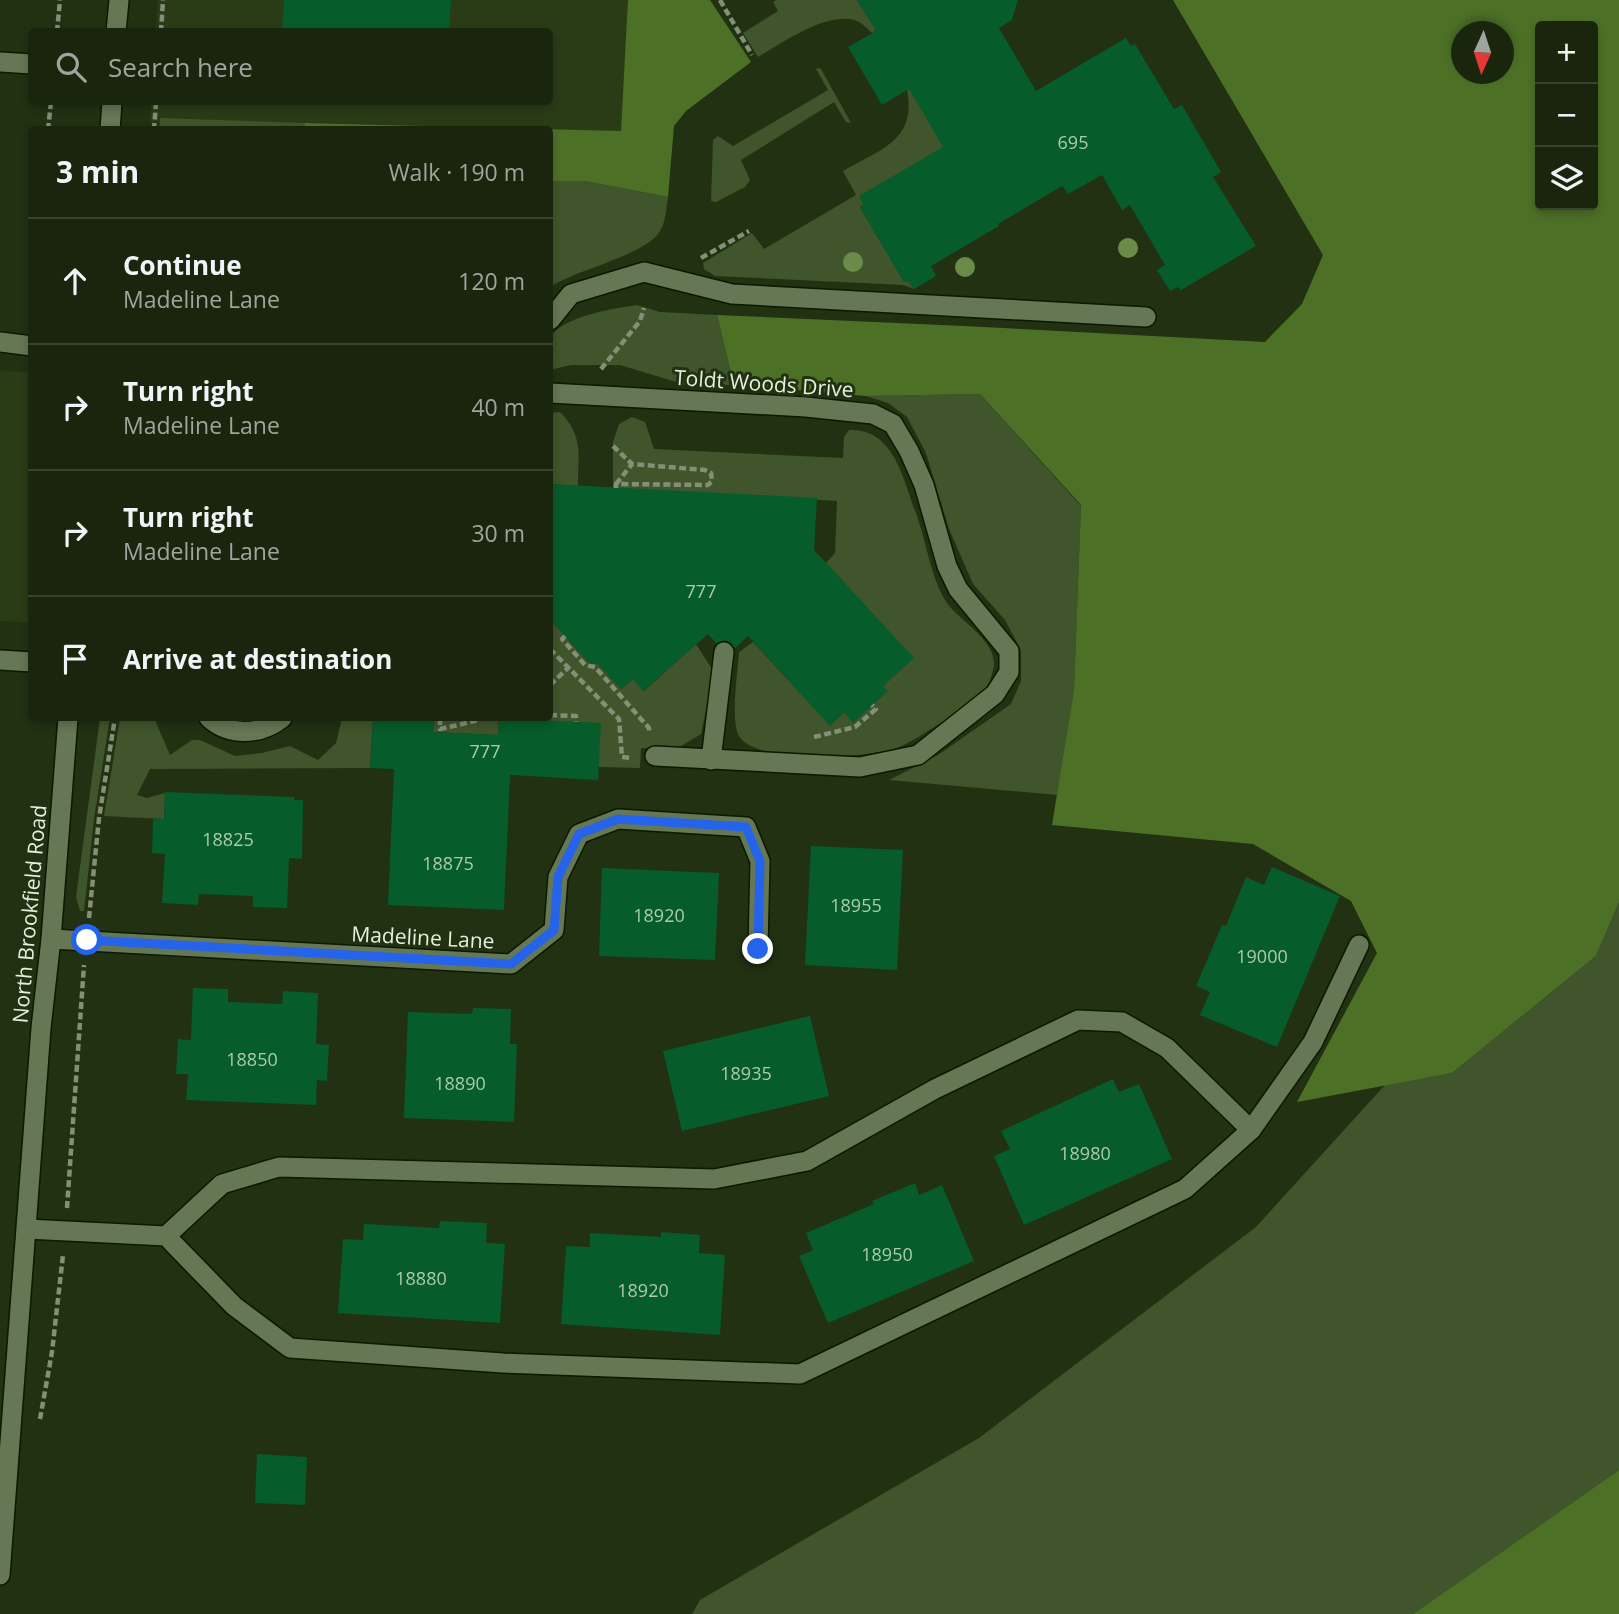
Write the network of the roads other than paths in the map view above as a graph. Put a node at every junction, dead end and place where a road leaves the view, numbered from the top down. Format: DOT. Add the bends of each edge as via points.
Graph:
graph roads {
  1 [pos="119,0"];
  2 [pos="116,28"];
  3 [pos="0,62"];
  4 [pos="28,64"];
  5 [pos="112,105"];
  6 [pos="110,126"];
  7 [pos="553,316"];
  8 [pos="1146,317"];
  9 [pos="0,342"];
  10 [pos="28,346"];
  11 [pos="553,393"];
  12 [pos="724,652"];
  13 [pos="0,660"];
  14 [pos="28,662"];
  15 [pos="68,721"];
  16 [pos="212,721"];
  17 [pos="278,721"];
  18 [pos="647,757"];
  19 [pos="711,760"];
  20 [pos="51,939"];
  21 [pos="1359,945"];
  22 [pos="758,949"];
  23 [pos="1251,1130"];
  24 [pos="27,1229"];
  25 [pos="166,1236"];
  26 [pos="0,1575"];
  1 -- 2 [label="street"];
  3 -- 4 [label="street"];
  5 -- 6 [label="street"];
  7 -- 8 [label="street" via="571,294 644,272 732,295"];
  9 -- 10 [label="street"];
  11 -- 19 [label="street, Toldt Woods Drive" via="806,407 873,414 893,424 924,485 958,589 1009,651 1009,672 995,694 918,755 860,767"];
  12 -- 19 [label="street"];
  13 -- 14 [label="street"];
  15 -- 20 [label="street, North Brookfield Road"];
  16 -- 17 [label="street" via="219,727 245,732"];
  18 -- 19 [label="street, Toldt Woods Drive"];
  20 -- 22 [label="street, Madeline Lane" via="511,964 554,930 558,877 579,834 618,819 746,827 760,861"];
  20 -- 24 [label="street, North Brookfield Road"];
  21 -- 23 [label="street" via="1313,1042"];
  23 -- 25 [label="street" via="1167,1048 1122,1022 1078,1020 935,1089 807,1161 714,1179 279,1167 222,1184"];
  23 -- 25 [label="street" via="1185,1189 800,1374 503,1363 290,1348 234,1306"];
  24 -- 25 [label="street"];
  24 -- 26 [label="street, North Brookfield Road"];
}
